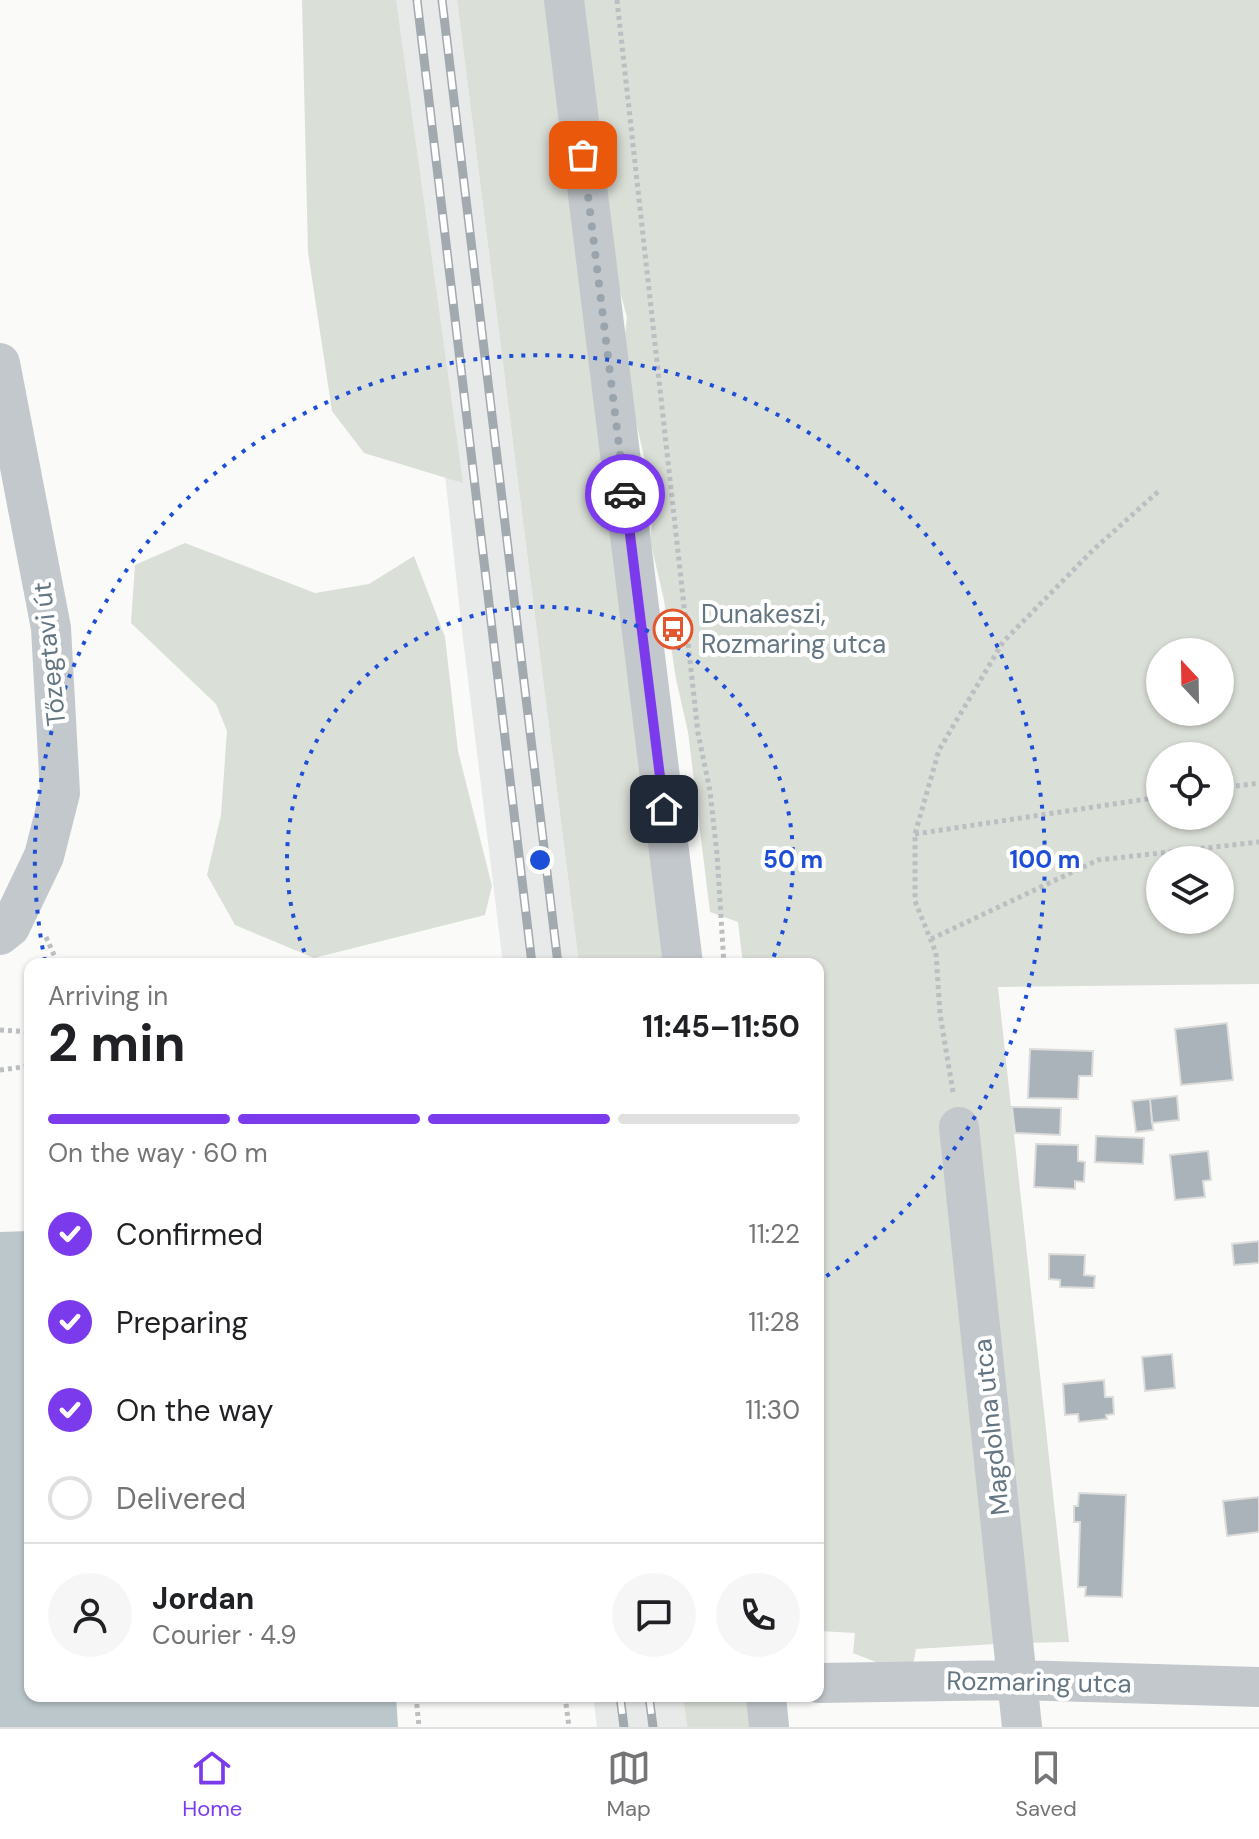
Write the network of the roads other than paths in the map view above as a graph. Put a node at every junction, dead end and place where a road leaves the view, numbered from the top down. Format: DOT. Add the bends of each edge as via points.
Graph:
graph roads {
  1 [pos="564,0"];
  2 [pos="0,363"];
  3 [pos="0,935"];
  4 [pos="682,958"];
  5 [pos="959,1127"];
  6 [pos="1017,1680"];
  7 [pos="824,1683"];
  8 [pos="1259,1687"];
  9 [pos="767,1702"];
  10 [pos="769,1727"];
  11 [pos="1022,1727"];
  1 -- 4 [label="street"];
  2 -- 3 [label="street, Tőzegtavi út" via="51,628 60,793 44,856 10,927"];
  5 -- 6 [label="street, Magdolna utca"];
  6 -- 7 [label="street, Rozmaring utca"];
  6 -- 8 [label="street, Rozmaring utca"];
  6 -- 11 [label="street, Magdolna utca"];
  9 -- 10 [label="street"];
}
